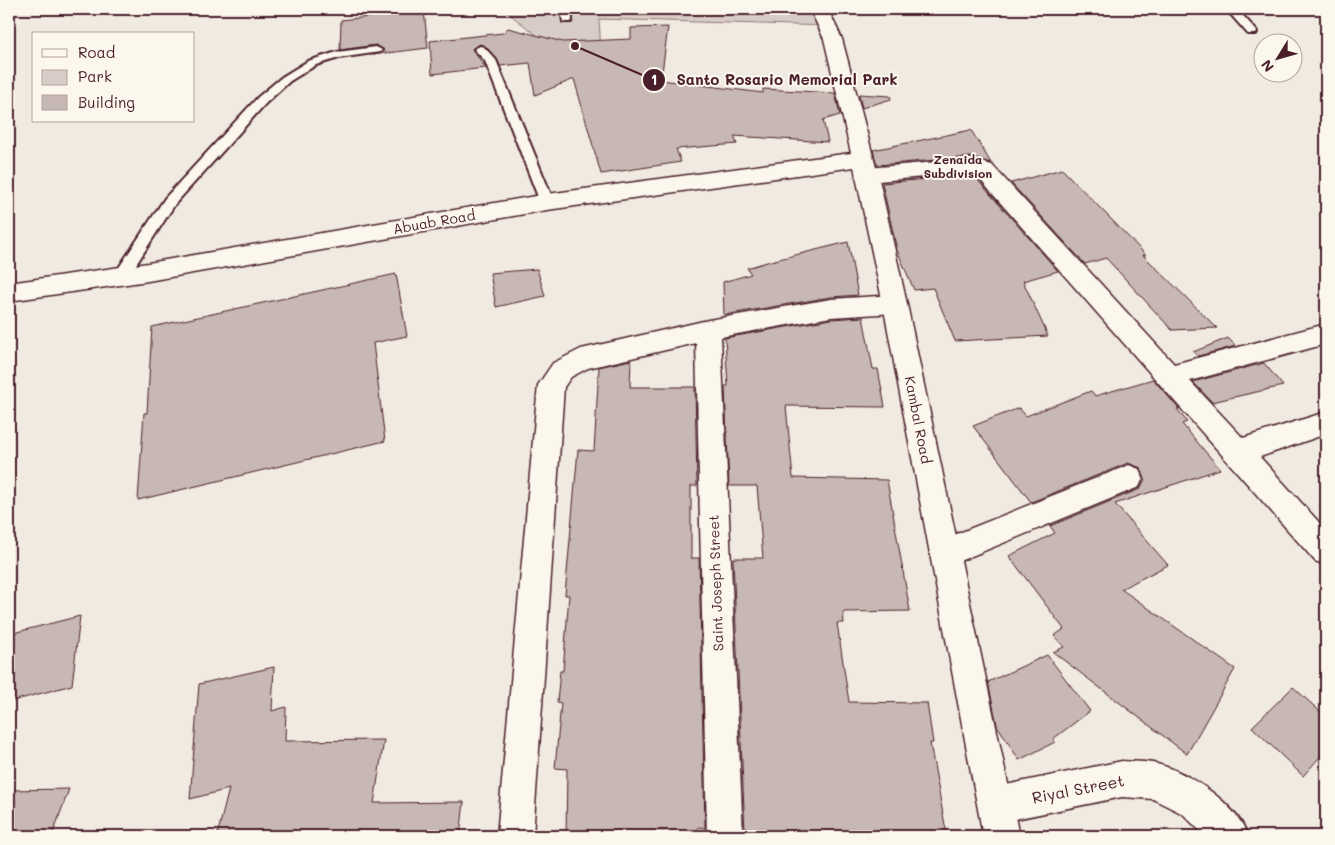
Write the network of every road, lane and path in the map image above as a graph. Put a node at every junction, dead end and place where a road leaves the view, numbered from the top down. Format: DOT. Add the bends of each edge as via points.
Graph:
graph roads {
  1 [pos="819,9"];
  2 [pos="1231,9"];
  3 [pos="1252,32"];
  4 [pos="480,49"];
  5 [pos="376,50"];
  6 [pos="864,167"];
  7 [pos="547,202"];
  8 [pos="122,276"];
  9 [pos="9,292"];
  10 [pos="895,304"];
  11 [pos="708,330"];
  12 [pos="1326,334"];
  13 [pos="1168,376"];
  14 [pos="1326,423"];
  15 [pos="1238,452"];
  16 [pos="1129,478"];
  17 [pos="1326,551"];
  18 [pos="945,553"];
  19 [pos="998,821"];
  20 [pos="515,836"];
  21 [pos="725,836"];
  22 [pos="1230,836"];
  1 -- 6 [label="street, Kambal Road" via="833,39"];
  2 -- 3 [label="lane"];
  4 -- 7 [label="lane" via="490,60"];
  5 -- 8 [label="lane" via="337,55 312,63 286,79 262,100 170,201"];
  6 -- 7 [label="street, Abuab Road"];
  6 -- 10 [label="street, Kambal Road"];
  6 -- 13 [label="street, Abuab Road" via="971,166 984,170"];
  7 -- 8 [label="street, Abuab Road"];
  8 -- 9 [label="street, Abuab Road"];
  10 -- 11 [label="street" via="831,308"];
  10 -- 18 [label="street, Kambal Road"];
  11 -- 20 [label="street" via="581,359 562,370 551,385"];
  11 -- 21 [label="street, Saint Joseph Street"];
  12 -- 13 [label="street"];
  13 -- 15 [label="street, Abuab Road"];
  14 -- 15 [label="street"];
  15 -- 17 [label="street, Abuab Road"];
  16 -- 18 [label="street"];
  18 -- 19 [label="street, Kambal Road"];
  19 -- 22 [label="street, Riyal Street" via="1122,779 1156,781 1196,800"];
}
